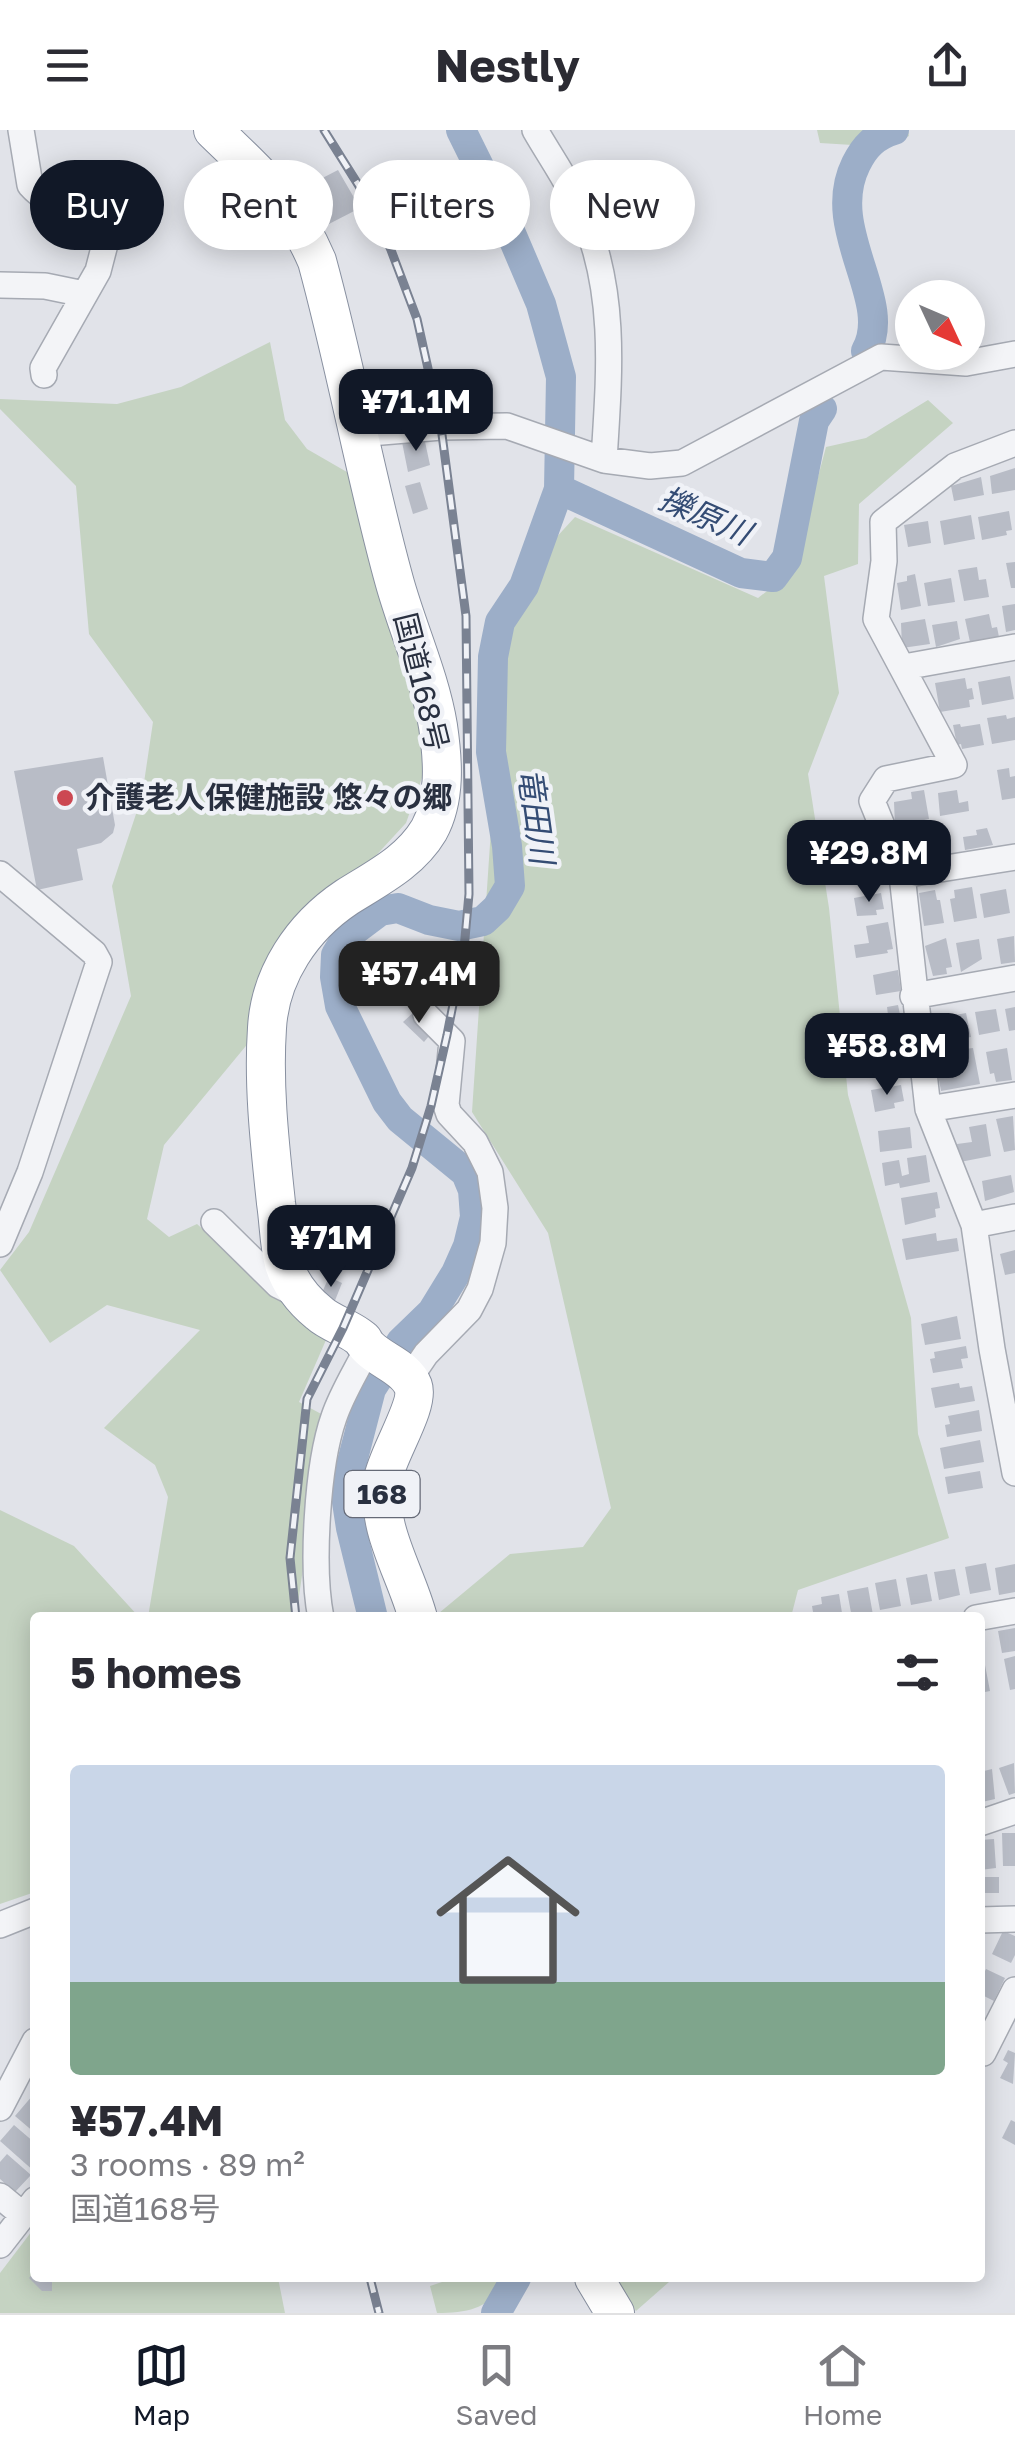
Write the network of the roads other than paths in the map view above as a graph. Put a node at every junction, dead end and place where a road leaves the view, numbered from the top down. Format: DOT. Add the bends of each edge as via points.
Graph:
graph roads {
  1 [pos="22,130"];
  2 [pos="212,130"];
  3 [pos="535,130"];
  4 [pos="0,285"];
  5 [pos="84,294"];
  6 [pos="1015,354"];
  7 [pos="44,374"];
  8 [pos="358,434"];
  9 [pos="1015,443"];
  10 [pos="594,457"];
  11 [pos="1015,647"];
  12 [pos="904,667"];
  13 [pos="1015,857"];
  14 [pos="0,874"];
  15 [pos="902,875"];
  16 [pos="1015,978"];
  17 [pos="913,996"];
  18 [pos="426,1015"];
  19 [pos="1015,1094"];
  20 [pos="928,1109"];
  21 [pos="1015,1217"];
  22 [pos="214,1222"];
  23 [pos="974,1224"];
  24 [pos="0,1244"];
  25 [pos="297,1290"];
  26 [pos="1004,1347"];
  27 [pos="390,1364"];
  28 [pos="1015,1472"];
  29 [pos="320,1612"];
  30 [pos="416,1612"];
  31 [pos="1015,1612"];
  32 [pos="985,1617"];
  33 [pos="1015,1811"];
  34 [pos="985,1821"];
  35 [pos="30,1913"];
  36 [pos="1015,1918"];
  37 [pos="985,1920"];
  38 [pos="0,1925"];
  39 [pos="1015,1990"];
  40 [pos="30,2049"];
  41 [pos="985,2049"];
  42 [pos="3,2092"];
  43 [pos="0,2196"];
  44 [pos="29,2207"];
  45 [pos="0,2245"];
  46 [pos="596,2282"];
  47 [pos="615,2313"];
  1 -- 5 [label="street" via="30,185 48,200 86,212 105,244"];
  2 -- 8 [label="highway, 国道168号" via="284,200 304,232 325,290"];
  3 -- 10 [label="street" via="584,216 606,291 610,347"];
  4 -- 5 [label="street"];
  5 -- 7 [label="street"];
  6 -- 10 [label="street" via="966,363 880,357 682,464"];
  8 -- 10 [label="street" via="507,426"];
  8 -- 25 [label="highway, 国道168号" via="438,723 440,802 412,852 314,927 282,966 270,996 271,1157 283,1260"];
  9 -- 12 [label="street" via="955,466 883,522 876,619"];
  11 -- 12 [label="street"];
  12 -- 15 [label="street" via="954,765 886,779 872,801"];
  13 -- 15 [label="street"];
  14 -- 24 [label="street" via="99,962"];
  15 -- 17 [label="street"];
  16 -- 17 [label="street"];
  17 -- 20 [label="street"];
  18 -- 27 [label="street" via="452,1040 446,1105 490,1172 494,1243 469,1310 426,1354"];
  19 -- 20 [label="street"];
  20 -- 23 [label="street"];
  21 -- 23 [label="street"];
  22 -- 25 [label="street" via="278,1285"];
  23 -- 26 [label="street"];
  25 -- 27 [label="highway"];
  26 -- 28 [label="street"];
  27 -- 29 [label="street" via="334,1417 320,1499"];
  27 -- 30 [label="highway, 168" via="415,1395 387,1460 381,1499"];
  31 -- 32 [label="street"];
  33 -- 34 [label="street"];
  35 -- 38 [label="street"];
  36 -- 37 [label="street"];
  39 -- 41 [label="street"];
  40 -- 42 [label="street"];
  43 -- 44 [label="street"];
  44 -- 45 [label="street"];
  46 -- 47 [label="highway"];
}
